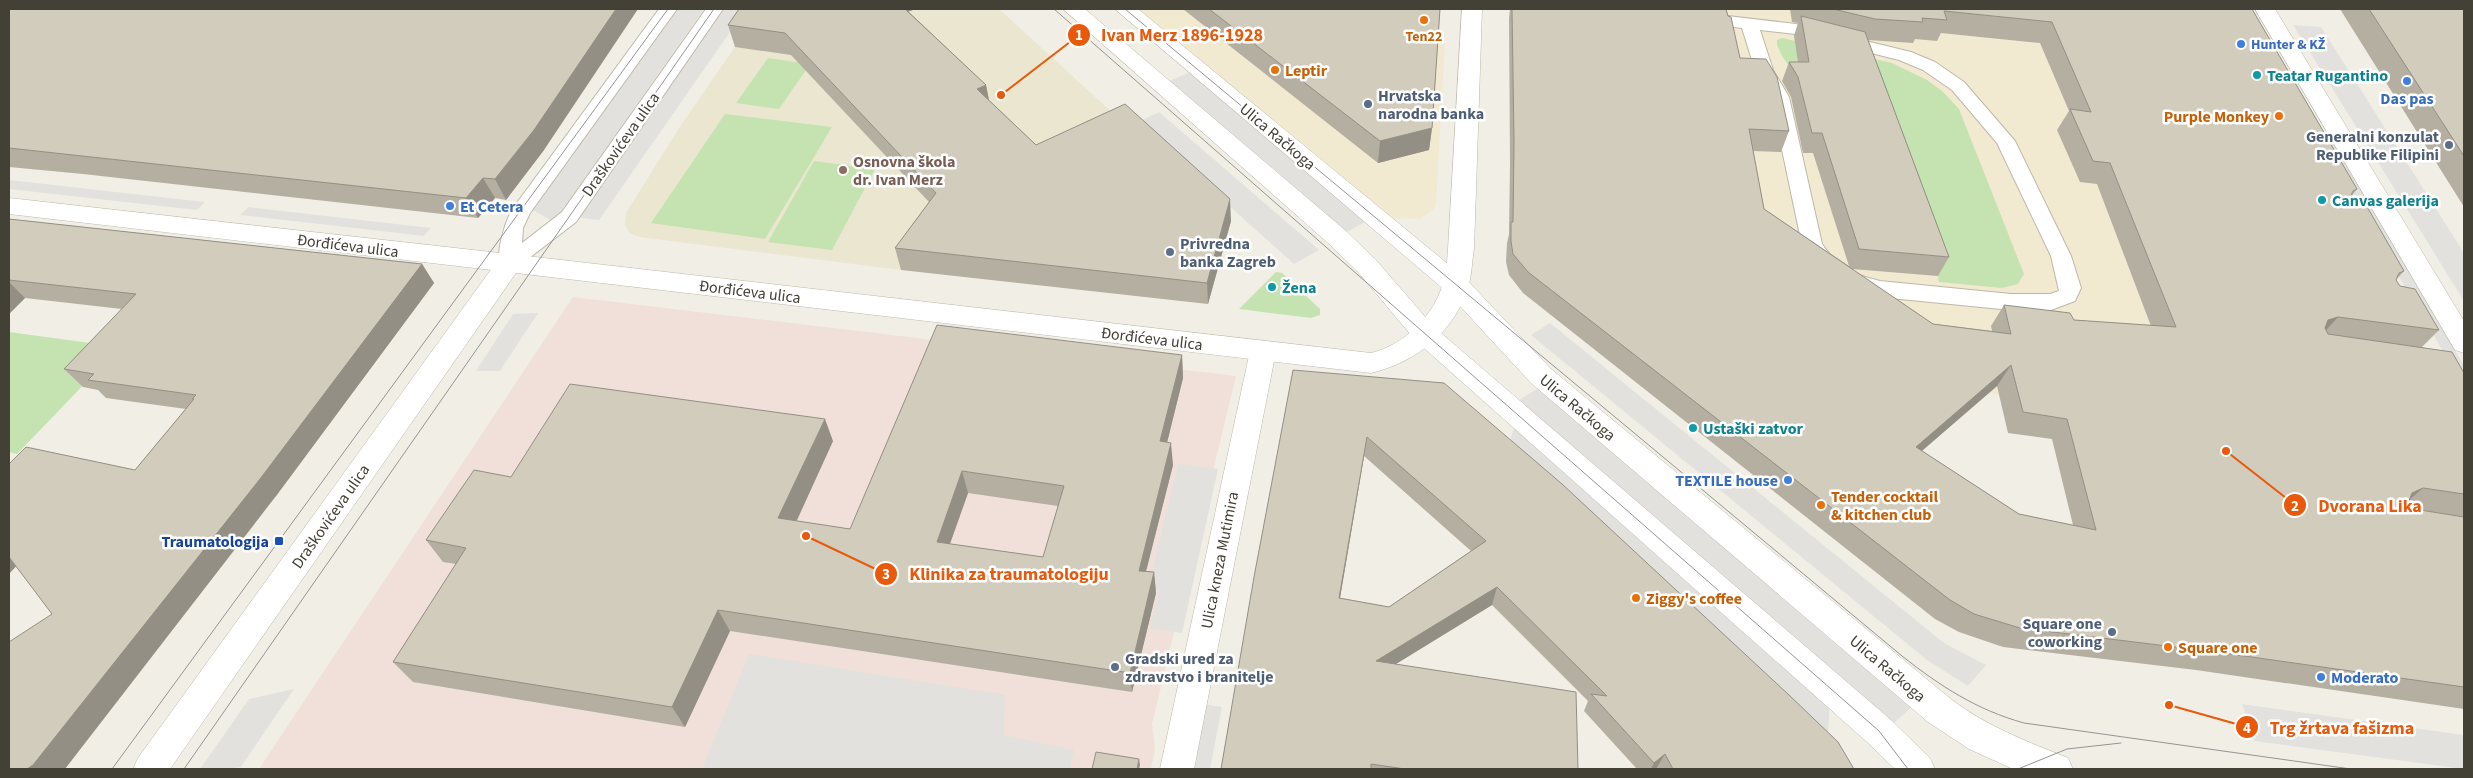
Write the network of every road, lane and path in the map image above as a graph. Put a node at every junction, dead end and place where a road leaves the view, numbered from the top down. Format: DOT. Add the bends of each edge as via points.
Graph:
graph roads {
  1 [pos="668,9"];
  2 [pos="714,9"];
  3 [pos="1073,9"];
  4 [pos="1125,9"];
  5 [pos="1472,9"];
  6 [pos="2265,9"];
  7 [pos="1686,16"];
  8 [pos="1750,23"];
  9 [pos="9,206"];
  10 [pos="2367,220"];
  11 [pos="2392,222"];
  12 [pos="509,263"];
  13 [pos="1456,285"];
  14 [pos="2415,302"];
  15 [pos="2440,303"];
  16 [pos="1425,334"];
  17 [pos="2464,343"];
  18 [pos="1263,351"];
  19 [pos="150,769"];
  20 [pos="1177,769"];
  21 [pos="1918,769"];
  22 [pos="2056,769"];
  1 -- 12 [label="lane, Draškovićeva ulica" via="521,210 513,228"];
  2 -- 12 [label="lane, Draškovićeva ulica" via="569,217"];
  3 -- 16 [label="street" via="1347,246"];
  4 -- 13 [label="street, Ulica Račkoga"];
  5 -- 13 [label="street, Đorđićeva ulica" via="1461,249"];
  6 -- 11 [label="street"];
  7 -- 8 [label="lane"];
  8 -- 8 [label="lane" via="1761,66 1780,97 1812,245 1828,268 1852,281 1880,289 2011,302 2051,302 2068,296 2070,288 2061,256 2005,141 1950,79 1905,56 1796,29"];
  9 -- 12 [label="street, Đorđićeva ulica"];
  10 -- 11 [label="lane"];
  11 -- 15 [label="street"];
  12 -- 18 [label="street, Đorđićeva ulica"];
  12 -- 19 [label="street, Draškovićeva ulica"];
  13 -- 16 [label="street, Đorđićeva ulica" via="1437,321"];
  13 -- 22 [label="street, Ulica Račkoga" via="1541,376 1946,716 2006,752"];
  14 -- 15 [label="lane"];
  15 -- 17 [label="street"];
  16 -- 18 [label="street, Đorđićeva ulica" via="1388,360 1371,363"];
  16 -- 21 [label="street" via="1879,731"];
  18 -- 20 [label="street, Ulica kneza Mutimira"];
}
